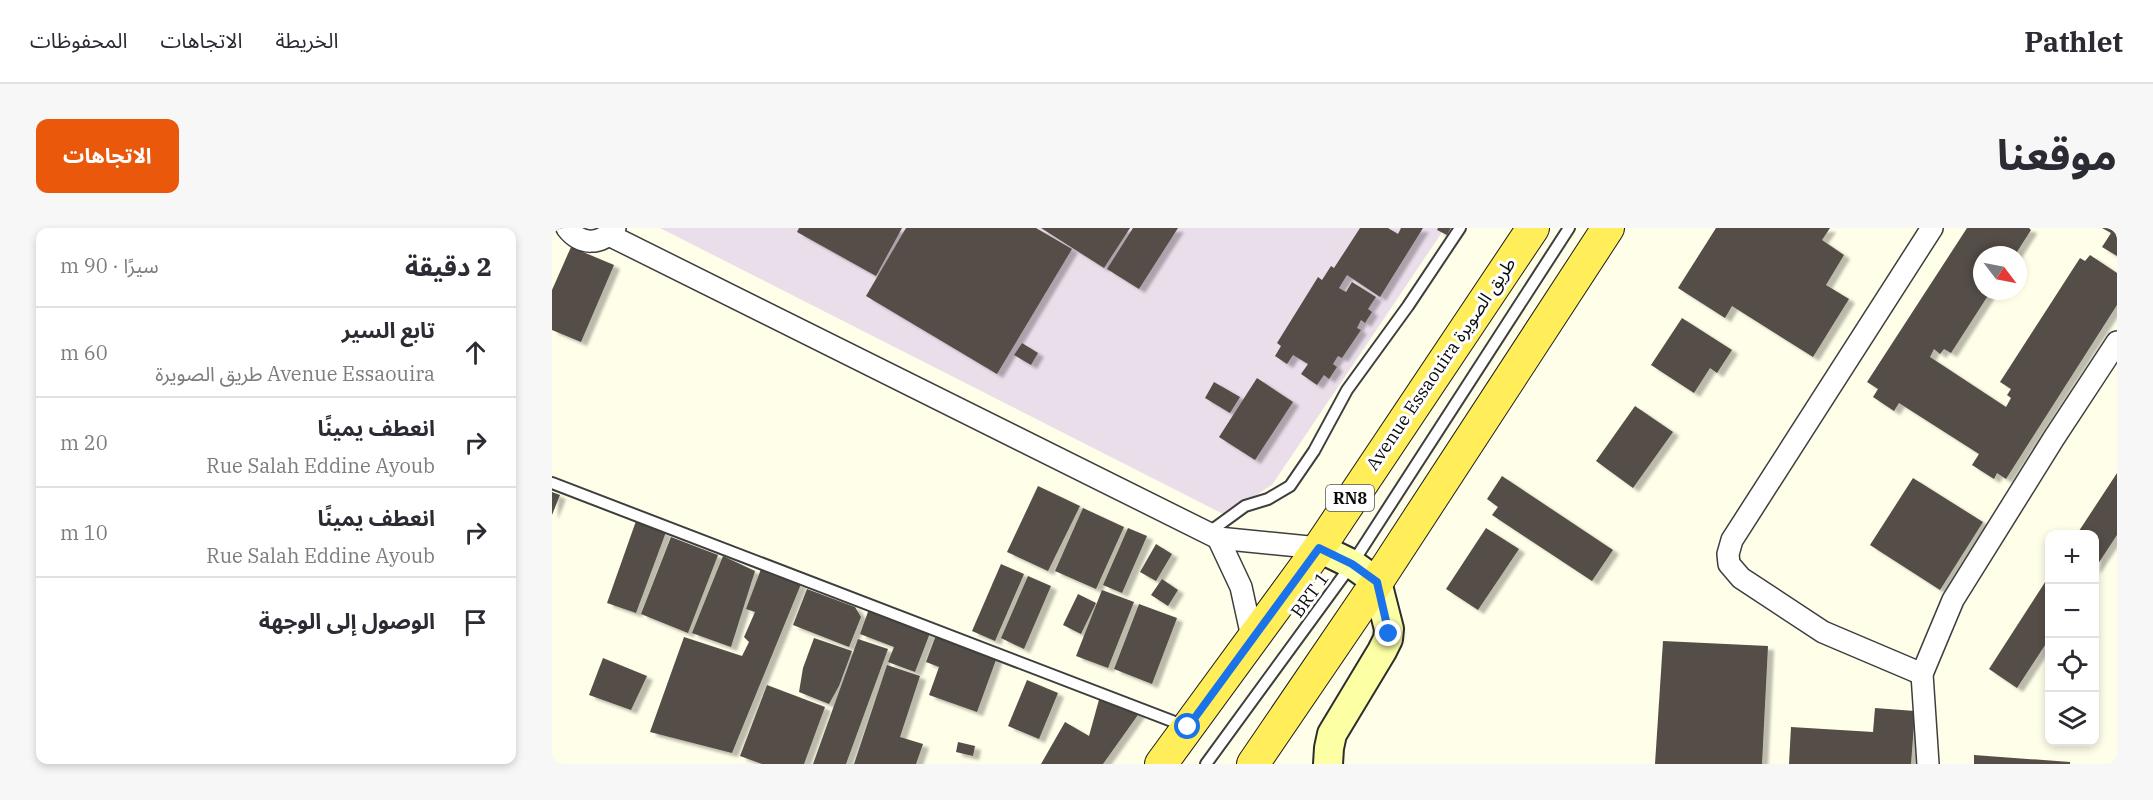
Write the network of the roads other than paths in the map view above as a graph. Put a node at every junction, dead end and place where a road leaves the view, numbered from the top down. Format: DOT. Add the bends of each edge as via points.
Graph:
graph roads {
  1 [pos="567,228"];
  2 [pos="1460,228"];
  3 [pos="1533,228"];
  4 [pos="1569,228"];
  5 [pos="1608,228"];
  6 [pos="1932,228"];
  7 [pos="612,232"];
  8 [pos="2117,342"];
  9 [pos="552,483"];
  10 [pos="1213,535"];
  11 [pos="1319,548"];
  12 [pos="1364,573"];
  13 [pos="1252,637"];
  14 [pos="1922,674"];
  15 [pos="1188,727"];
  16 [pos="1161,764"];
  17 [pos="1206,764"];
  18 [pos="1253,764"];
  19 [pos="1328,764"];
  20 [pos="1928,764"];
  1 -- 7 [label="street" via="588,242"];
  2 -- 10 [label="lane" via="1347,390 1290,486 1268,500 1245,506"];
  3 -- 11 [label="main road, Avenue Essaouira طريق الصويرة / RN8"];
  4 -- 12 [label="lane, BRT 1"];
  5 -- 12 [label="main road"];
  6 -- 14 [label="street" via="1732,540 1728,554 1729,564 1741,578 1823,632"];
  7 -- 10 [label="street"];
  8 -- 14 [label="street" via="1953,600"];
  9 -- 15 [label="lane"];
  10 -- 11 [label="street"];
  10 -- 13 [label="street" via="1241,586"];
  11 -- 12 [label="street"];
  11 -- 13 [label="main road, Avenue Essaouira طريق الصويرة / RN8"];
  12 -- 17 [label="lane, BRT 1"];
  12 -- 18 [label="main road"];
  12 -- 19 [label="street" via="1389,629 1388,639 1332,734"];
  13 -- 15 [label="main road, Avenue Essaouira طريق الصويرة / RN8"];
  14 -- 20 [label="street"];
  15 -- 16 [label="main road, Avenue Essaouira طريق الصويرة / RN8"];
}
